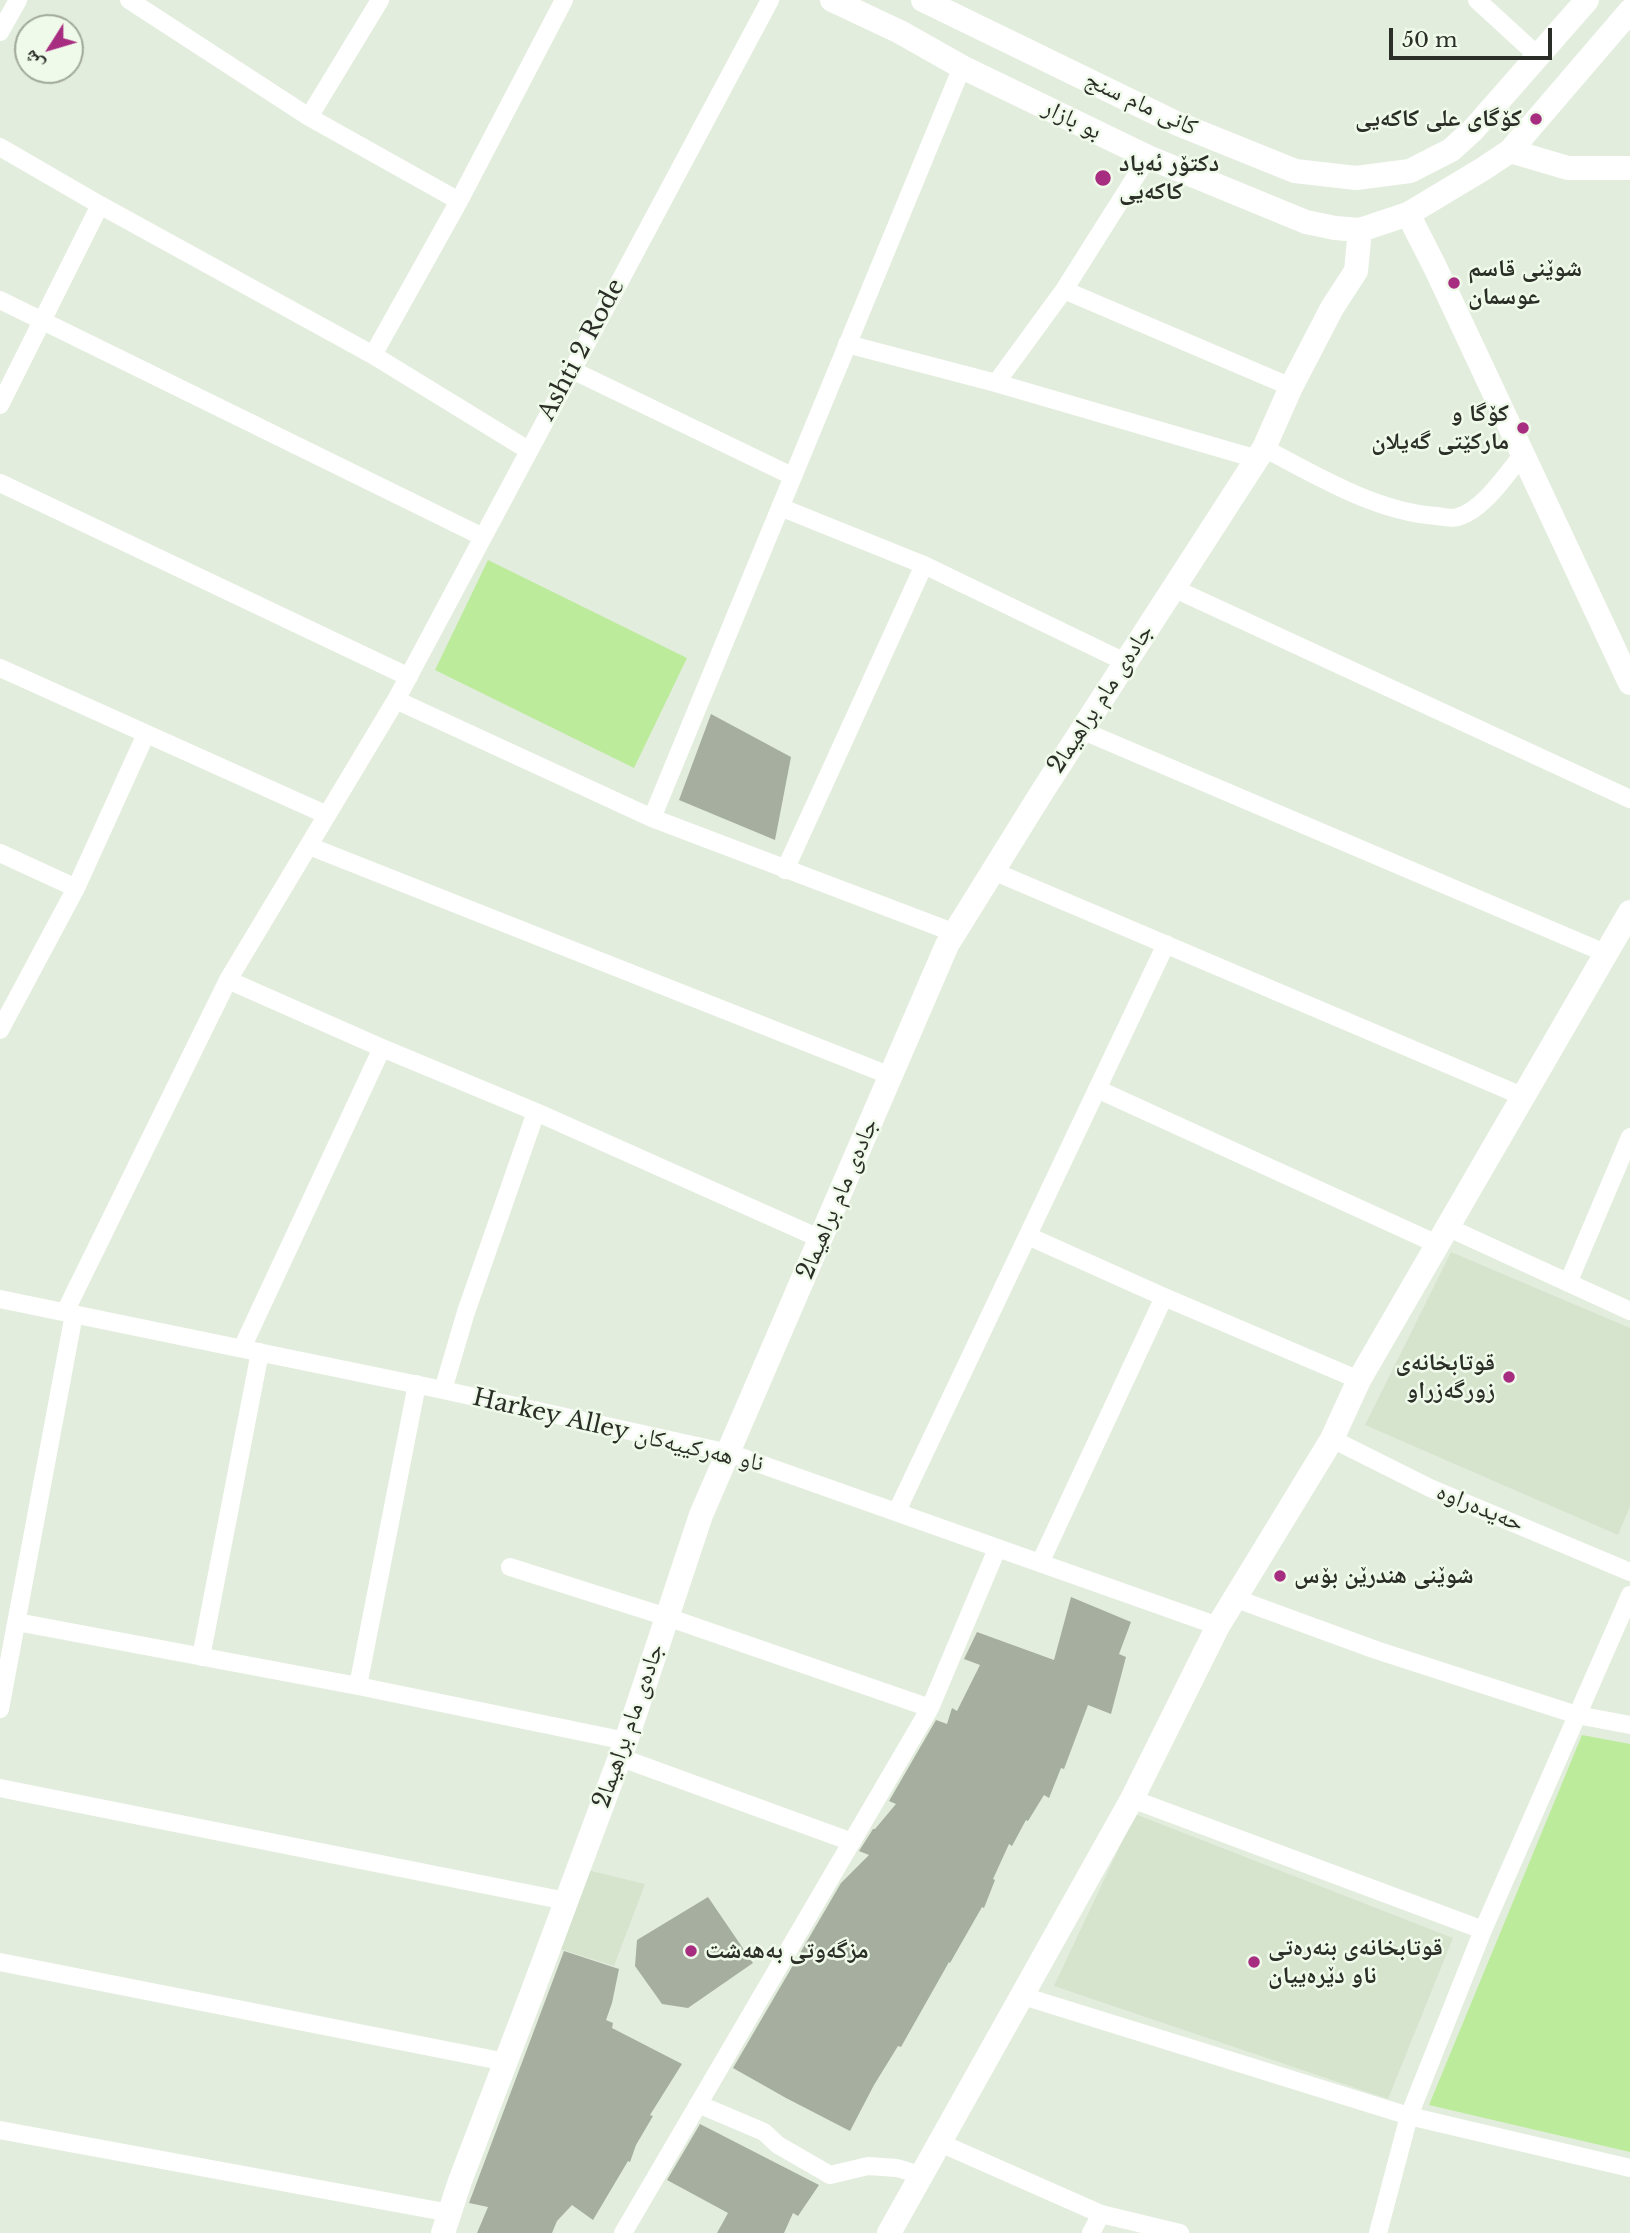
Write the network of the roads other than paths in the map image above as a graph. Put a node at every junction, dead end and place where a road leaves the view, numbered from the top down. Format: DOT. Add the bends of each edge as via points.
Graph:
graph roads {
  1 [pos="18,0"];
  2 [pos="129,0"];
  3 [pos="380,0"];
  4 [pos="564,0"];
  5 [pos="769,0"];
  6 [pos="832,0"];
  7 [pos="914,0"];
  8 [pos="923,0"];
  9 [pos="1477,0"];
  10 [pos="1587,0"];
  11 [pos="1630,10"];
  12 [pos="0,32"];
  13 [pos="900,32"];
  14 [pos="1538,56"];
  15 [pos="962,66"];
  16 [pos="309,117"];
  17 [pos="0,147"];
  18 [pos="1510,151"];
  19 [pos="1148,157"];
  20 [pos="1630,168"];
  21 [pos="459,201"];
  22 [pos="100,205"];
  23 [pos="1408,214"];
  24 [pos="1360,230"];
  25 [pos="1064,290"];
  26 [pos="0,300"];
  27 [pos="44,321"];
  28 [pos="847,344"];
  29 [pos="373,355"];
  30 [pos="572,370"];
  31 [pos="996,383"];
  32 [pos="1291,387"];
  33 [pos="0,405"];
  34 [pos="528,450"];
  35 [pos="1261,454"];
  36 [pos="1523,454"];
  37 [pos="792,476"];
  38 [pos="0,483"];
  39 [pos="780,507"];
  40 [pos="483,537"];
  41 [pos="924,565"];
  42 [pos="1173,588"];
  43 [pos="1125,662"];
  44 [pos="0,668"];
  45 [pos="409,677"];
  46 [pos="1630,683"];
  47 [pos="396,701"];
  48 [pos="1082,730"];
  49 [pos="146,734"];
  50 [pos="1630,799"];
  51 [pos="327,815"];
  52 [pos="652,818"];
  53 [pos="309,846"];
  54 [pos="0,853"];
  55 [pos="785,870"];
  56 [pos="993,871"];
  57 [pos="76,888"];
  58 [pos="1630,912"];
  59 [pos="955,933"];
  60 [pos="1166,944"];
  61 [pos="1605,953"];
  62 [pos="228,980"];
  63 [pos="0,1030"];
  64 [pos="382,1048"];
  65 [pos="891,1076"];
  66 [pos="1097,1089"];
  67 [pos="1522,1096"];
  68 [pos="536,1112"];
  69 [pos="1630,1137"];
  70 [pos="1028,1236"];
  71 [pos="1442,1236"];
  72 [pos="821,1239"];
  73 [pos="1568,1283"];
  74 [pos="1164,1297"];
  75 [pos="0,1298"];
  76 [pos="1630,1311"];
  77 [pos="69,1313"];
  78 [pos="242,1348"];
  79 [pos="260,1352"];
  80 [pos="1359,1380"];
  81 [pos="417,1384"];
  82 [pos="443,1390"];
  83 [pos="1332,1439"];
  84 [pos="729,1453"];
  85 [pos="897,1511"];
  86 [pos="997,1549"];
  87 [pos="1040,1563"];
  88 [pos="510,1567"];
  89 [pos="1630,1572"];
  90 [pos="1630,1595"];
  91 [pos="1234,1598"];
  92 [pos="667,1617"];
  93 [pos="17,1622"];
  94 [pos="1218,1626"];
  95 [pos="201,1657"];
  96 [pos="358,1686"];
  97 [pos="930,1708"];
  98 [pos="0,1709"];
  99 [pos="1577,1715"];
  100 [pos="1630,1725"];
  101 [pos="622,1749"];
  102 [pos="0,1788"];
  103 [pos="1132,1799"];
  104 [pos="852,1842"];
  105 [pos="566,1901"];
  106 [pos="1483,1930"];
  107 [pos="0,1962"];
  108 [pos="1023,1996"];
  109 [pos="506,2062"];
  110 [pos="698,2104"];
  111 [pos="1409,2116"];
  112 [pos="0,2130"];
  113 [pos="938,2142"];
  114 [pos="1630,2168"];
  115 [pos="920,2175"];
  116 [pos="1101,2214"];
  117 [pos="447,2223"];
  118 [pos="623,2233"];
  119 [pos="888,2233"];
  120 [pos="1091,2233"];
  121 [pos="1180,2233"];
  122 [pos="1378,2233"];
  1 -- 12 [label="street"];
  2 -- 16 [label="street"];
  3 -- 16 [label="street"];
  4 -- 21 [label="street"];
  5 -- 30 [label="street, Ashti 2 Rode"];
  6 -- 13 [label="street, بو بازار"];
  7 -- 13 [label="street"];
  8 -- 14 [label="street, کانی مام سنج" via="1176,123 1295,171 1356,178 1410,171 1451,150"];
  9 -- 14 [label="street"];
  10 -- 14 [label="street, کانی مام سنج"];
  11 -- 18 [label="street"];
  13 -- 15 [label="street, بو بازار"];
  15 -- 19 [label="street, بو بازار"];
  15 -- 28 [label="street"];
  16 -- 21 [label="street"];
  17 -- 22 [label="street"];
  18 -- 20 [label="street" via="1568,168"];
  18 -- 23 [label="street"];
  19 -- 24 [label="street, بو بازار" via="1306,222"];
  19 -- 25 [label="street"];
  21 -- 29 [label="street"];
  22 -- 27 [label="street"];
  22 -- 29 [label="street"];
  23 -- 24 [label="street"];
  23 -- 36 [label="street"];
  24 -- 32 [label="street, جادەی مام براهیما2" via="1356,271"];
  25 -- 31 [label="street"];
  25 -- 32 [label="street"];
  26 -- 27 [label="street"];
  27 -- 33 [label="street"];
  27 -- 40 [label="street"];
  28 -- 31 [label="street"];
  28 -- 37 [label="street"];
  29 -- 34 [label="street"];
  30 -- 34 [label="street, Ashti 2 Rode"];
  30 -- 37 [label="street"];
  31 -- 35 [label="street"];
  32 -- 35 [label="street, جادەی مام براهیما2"];
  34 -- 40 [label="street, Ashti 2 Rode"];
  35 -- 36 [label="street" via="1414,515 1457,518 1492,492"];
  35 -- 42 [label="street, جادەی مام براهیما2"];
  36 -- 46 [label="street"];
  37 -- 39 [label="street"];
  38 -- 45 [label="street"];
  39 -- 41 [label="street"];
  39 -- 52 [label="street"];
  40 -- 45 [label="street, Ashti 2 Rode"];
  41 -- 43 [label="street"];
  41 -- 55 [label="street"];
  42 -- 43 [label="street, جادەی مام براهیما2"];
  42 -- 50 [label="street"];
  43 -- 48 [label="street, جادەی مام براهیما2"];
  44 -- 49 [label="street"];
  45 -- 47 [label="street, Ashti 2 Rode"];
  47 -- 51 [label="street, Ashti 2 Rode"];
  47 -- 52 [label="street"];
  48 -- 56 [label="street, جادەی مام براهیما2"];
  48 -- 61 [label="street"];
  49 -- 51 [label="street"];
  49 -- 57 [label="street"];
  51 -- 53 [label="street, Ashti 2 Rode"];
  52 -- 55 [label="street"];
  53 -- 62 [label="street, Ashti 2 Rode"];
  53 -- 65 [label="street"];
  54 -- 57 [label="street"];
  55 -- 59 [label="street"];
  56 -- 59 [label="street, جادەی مام براهیما2"];
  56 -- 60 [label="street"];
  57 -- 63 [label="street"];
  58 -- 61 [label="street"];
  59 -- 65 [label="street, جادەی مام براهیما2"];
  60 -- 66 [label="street"];
  60 -- 67 [label="street"];
  61 -- 67 [label="street"];
  62 -- 64 [label="street"];
  62 -- 77 [label="street, Ashti 2 Rode"];
  64 -- 68 [label="street"];
  64 -- 78 [label="street"];
  65 -- 72 [label="street, جادەی مام براهیما2"];
  66 -- 70 [label="street"];
  66 -- 71 [label="street"];
  67 -- 71 [label="street"];
  68 -- 72 [label="street"];
  68 -- 82 [label="street"];
  69 -- 73 [label="street"];
  70 -- 74 [label="street"];
  70 -- 85 [label="street"];
  71 -- 73 [label="street"];
  71 -- 80 [label="street"];
  72 -- 84 [label="street, جادەی مام براهیما2"];
  73 -- 76 [label="street"];
  74 -- 80 [label="street"];
  74 -- 87 [label="street"];
  75 -- 77 [label="street, Harkey Alley ناو هەركييەكان"];
  77 -- 78 [label="street, Harkey Alley ناو هەركييەكان"];
  77 -- 93 [label="street, Ashti 2 Rode"];
  78 -- 79 [label="street, Harkey Alley ناو هەركييەكان"];
  79 -- 81 [label="street, Harkey Alley ناو هەركييەكان"];
  79 -- 95 [label="street"];
  80 -- 83 [label="street"];
  81 -- 82 [label="street, Harkey Alley ناو هەركييەكان"];
  81 -- 96 [label="street"];
  82 -- 84 [label="street, Harkey Alley ناو هەركييەكان"];
  83 -- 89 [label="street, حەیدەراوە" via="1430,1488"];
  83 -- 91 [label="street"];
  84 -- 85 [label="street, Harkey Alley ناو هەركييەكان"];
  84 -- 92 [label="street, جادەی مام براهیما2" via="701,1515"];
  85 -- 86 [label="street, Harkey Alley ناو هەركييەكان"];
  86 -- 87 [label="street, Harkey Alley ناو هەركييەكان"];
  86 -- 97 [label="street"];
  87 -- 94 [label="street, Harkey Alley ناو هەركييەكان"];
  88 -- 92 [label="street"];
  90 -- 99 [label="street"];
  91 -- 94 [label="street"];
  91 -- 99 [label="street"];
  92 -- 97 [label="street"];
  92 -- 101 [label="street, جادەی مام براهیما2"];
  93 -- 95 [label="street"];
  93 -- 98 [label="street, Ashti 2 Rode"];
  94 -- 103 [label="street"];
  95 -- 96 [label="street"];
  96 -- 101 [label="street"];
  97 -- 104 [label="street"];
  99 -- 100 [label="street"];
  99 -- 106 [label="street"];
  101 -- 104 [label="street"];
  101 -- 105 [label="street, جادەی مام براهیما2"];
  102 -- 105 [label="street"];
  103 -- 106 [label="street"];
  103 -- 108 [label="street"];
  104 -- 110 [label="street"];
  105 -- 109 [label="street, جادەی مام براهیما2"];
  106 -- 111 [label="street"];
  107 -- 109 [label="street"];
  108 -- 111 [label="street"];
  108 -- 113 [label="street"];
  109 -- 117 [label="street, جادەی مام براهیما2"];
  110 -- 115 [label="street" via="764,2132 830,2175 868,2166"];
  110 -- 118 [label="street"];
  111 -- 114 [label="street"];
  111 -- 122 [label="street"];
  112 -- 117 [label="street"];
  113 -- 115 [label="street"];
  113 -- 116 [label="street"];
  115 -- 119 [label="street"];
  116 -- 120 [label="street"];
  116 -- 121 [label="street"];
}
